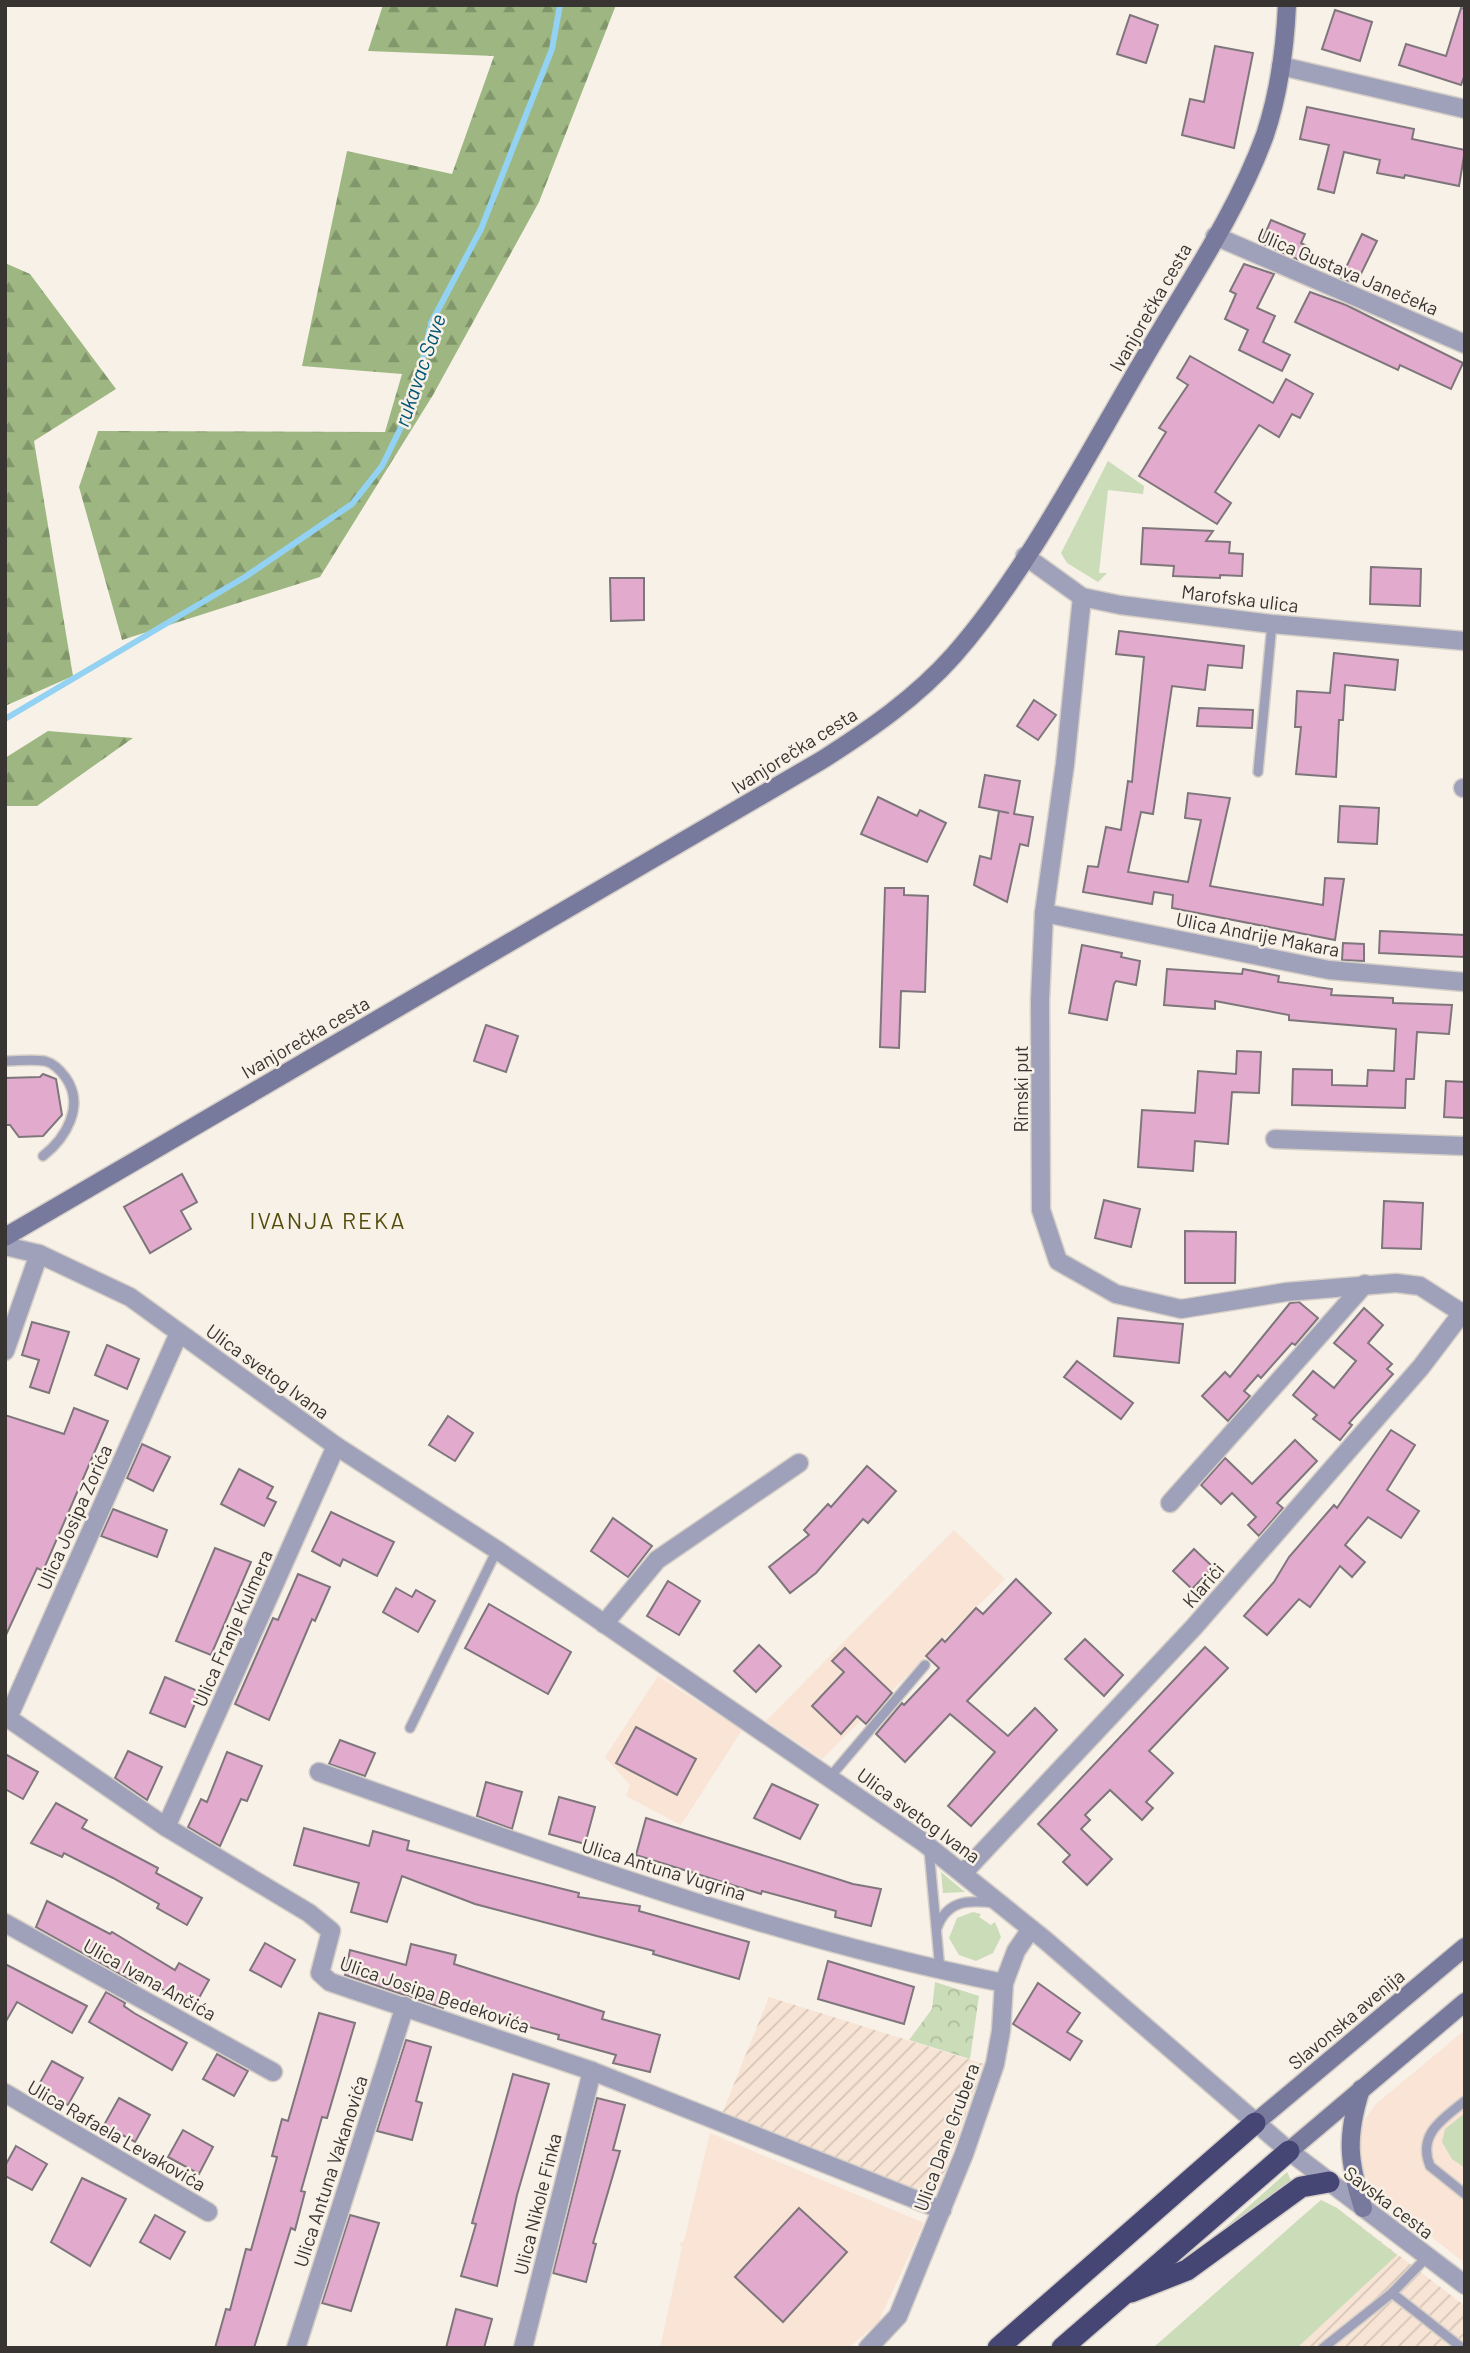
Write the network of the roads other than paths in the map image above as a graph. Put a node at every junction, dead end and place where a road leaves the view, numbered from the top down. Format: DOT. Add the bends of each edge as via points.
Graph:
graph roads {
  1 [pos="1287,5"];
  2 [pos="1282,66"];
  3 [pos="1465,109"];
  4 [pos="1214,236"];
  5 [pos="1465,344"];
  6 [pos="1025,556"];
  7 [pos="1082,597"];
  8 [pos="1272,624"];
  9 [pos="1465,641"];
  10 [pos="1258,772"];
  11 [pos="1044,913"];
  12 [pos="1465,982"];
  13 [pos="5,1061"];
  14 [pos="1275,1139"];
  15 [pos="1465,1146"];
  16 [pos="43,1156"];
  17 [pos="5,1237"];
  18 [pos="5,1245"];
  19 [pos="39,1254"];
  20 [pos="1365,1284"];
  21 [pos="1463,1312"];
  22 [pos="179,1333"];
  23 [pos="5,1351"];
  24 [pos="336,1446"];
  25 [pos="799,1463"];
  26 [pos="1170,1503"];
  27 [pos="497,1550"];
  28 [pos="604,1624"];
  29 [pos="925,1665"];
  30 [pos="6,1717"];
  31 [pos="410,1728"];
  32 [pos="319,1772"];
  33 [pos="830,1777"];
  34 [pos="166,1827"];
  35 [pos="928,1845"];
  36 [pos="963,1873"];
  37 [pos="999,1903"];
  38 [pos="5,1923"];
  39 [pos="1031,1929"];
  40 [pos="937,1930"];
  41 [pos="1465,1947"];
  42 [pos="940,1970"];
  43 [pos="1004,1983"];
  44 [pos="1465,2002"];
  45 [pos="405,2006"];
  46 [pos="592,2071"];
  47 [pos="273,2072"];
  48 [pos="1361,2089"];
  49 [pos="5,2093"];
  50 [pos="1465,2101"];
  51 [pos="1255,2123"];
  52 [pos="1289,2151"];
  53 [pos="1329,2182"];
  54 [pos="1465,2194"];
  55 [pos="1363,2208"];
  56 [pos="942,2210"];
  57 [pos="208,2212"];
  58 [pos="1427,2257"];
  59 [pos="1465,2285"];
  60 [pos="1392,2293"];
  61 [pos="1122,2295"];
  62 [pos="296,2348"];
  63 [pos="523,2348"];
  64 [pos="868,2348"];
  65 [pos="998,2348"];
  66 [pos="1062,2348"];
  67 [pos="1323,2348"];
  68 [pos="1462,2348"];
  1 -- 2 [label="main road, Ivanjorečka cesta"];
  2 -- 3 [label="street"];
  2 -- 4 [label="main road, Ivanjorečka cesta" via="1258,154"];
  4 -- 5 [label="street, Ulica Gustava Janečeka"];
  4 -- 6 [label="main road, Ivanjorečka cesta"];
  6 -- 7 [label="street, Marofska ulica"];
  6 -- 17 [label="main road, Ivanjorečka cesta" via="952,657 887,717 852,741"];
  7 -- 8 [label="street, Marofska ulica"];
  7 -- 11 [label="street, Rimski put"];
  8 -- 9 [label="street, Marofska ulica"];
  8 -- 10 [label="lane"];
  11 -- 12 [label="street, Ulica Andrije Makara" via="1329,970"];
  11 -- 20 [label="street, Rimski put" via="1041,1210 1058,1261 1116,1294 1181,1309"];
  13 -- 16 [label="lane" via="46,1061 69,1082 71,1119 56,1145"];
  14 -- 15 [label="street"];
  18 -- 19 [label="street, Ulica svetog Ivana"];
  19 -- 22 [label="street, Ulica svetog Ivana" via="130,1297"];
  19 -- 23 [label="street"];
  20 -- 21 [label="street, Rimski put" via="1420,1286"];
  20 -- 26 [label="street"];
  21 -- 36 [label="street, Klarići" via="1421,1367 1194,1627"];
  22 -- 24 [label="street, Ulica svetog Ivana"];
  22 -- 30 [label="street, Ulica Josipa Zorića"];
  24 -- 27 [label="street, Ulica svetog Ivana"];
  24 -- 34 [label="street, Ulica Franje Kulmera"];
  25 -- 28 [label="street" via="657,1560"];
  27 -- 28 [label="street, Ulica svetog Ivana"];
  27 -- 31 [label="lane"];
  28 -- 33 [label="street, Ulica svetog Ivana"];
  29 -- 33 [label="lane"];
  30 -- 34 [label="street, Ulica Josipa Bedekovića"];
  32 -- 42 [label="street, Ulica Antuna Vugrina" via="625,1881"];
  33 -- 35 [label="street, Ulica svetog Ivana"];
  34 -- 45 [label="street, Ulica Josipa Bedekovića" via="331,1931 320,1973 330,1982"];
  35 -- 36 [label="street, Ulica svetog Ivana"];
  35 -- 40 [label="lane"];
  36 -- 37 [label="street, Ulica svetog Ivana"];
  37 -- 39 [label="street, Ulica svetog Ivana"];
  37 -- 40 [label="lane" via="955,1904 946,1910"];
  38 -- 47 [label="street, Ulica Ivana Ančića"];
  39 -- 43 [label="street, Ulica Dane Grubera" via="1016,1951"];
  39 -- 51 [label="street, Ulica svetog Ivana"];
  40 -- 42 [label="lane"];
  41 -- 51 [label="main road, Slavonska avenija"];
  42 -- 43 [label="street, Ulica Antuna Vugrina"];
  43 -- 56 [label="street, Ulica Dane Grubera" via="1001,2031 988,2092"];
  44 -- 48 [label="main road"];
  45 -- 46 [label="street, Ulica Josipa Bedekovića"];
  45 -- 62 [label="street, Ulica Antuna Vakanovića"];
  46 -- 56 [label="street, Ulica Josipa Bedekovića"];
  46 -- 63 [label="street, Ulica Nikole Finka"];
  48 -- 52 [label="main road"];
  48 -- 55 [label="main road" via="1349,2138"];
  49 -- 57 [label="street, Ulica Rafaela Levakovića"];
  50 -- 54 [label="lane" via="1434,2125 1426,2145 1430,2166"];
  51 -- 52 [label="street, Ulica svetog Ivana"];
  51 -- 65 [label="highway"];
  52 -- 53 [label="street, Savska cesta"];
  52 -- 61 [label="highway"];
  53 -- 55 [label="street, Savska cesta"];
  53 -- 61 [label="highway" via="1290,2193 1187,2270"];
  55 -- 58 [label="street, Savska cesta"];
  56 -- 64 [label="street, Ulica Dane Grubera" via="898,2316"];
  58 -- 59 [label="street, Savska cesta"];
  58 -- 60 [label="lane"];
  60 -- 67 [label="lane"];
  60 -- 68 [label="lane"];
  61 -- 66 [label="highway"];
}
